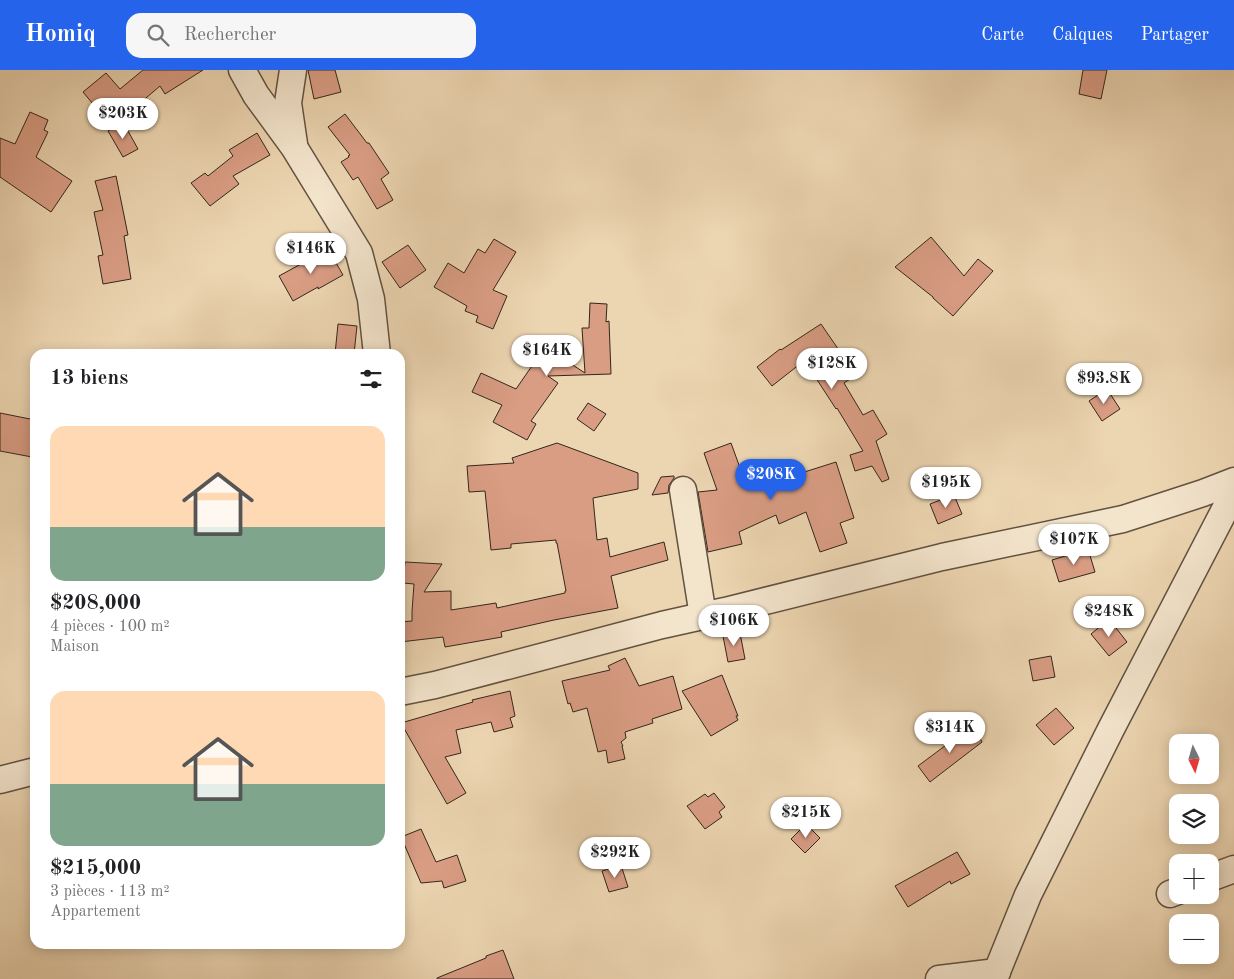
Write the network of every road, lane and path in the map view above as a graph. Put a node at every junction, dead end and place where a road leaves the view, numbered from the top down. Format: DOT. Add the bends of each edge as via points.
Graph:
graph roads {
  1 [pos="242,70"];
  2 [pos="293,70"];
  3 [pos="294,147"];
  4 [pos="376,349"];
  5 [pos="1234,481"];
  6 [pos="683,490"];
  7 [pos="1234,492"];
  8 [pos="703,616"];
  9 [pos="405,691"];
  10 [pos="30,773"];
  11 [pos="0,780"];
  12 [pos="1234,869"];
  13 [pos="1219,875"];
  14 [pos="996,976"];
  15 [pos="939,979"];
  1 -- 3 [label="street"];
  2 -- 3 [label="street" via="288,104"];
  3 -- 4 [label="street" via="359,253 371,299"];
  5 -- 8 [label="street" via="1124,520 942,557"];
  6 -- 8 [label="street"];
  7 -- 14 [label="street" via="1028,895"];
  8 -- 9 [label="street"];
  10 -- 11 [label="street"];
  12 -- 13 [label="street"];
  14 -- 15 [label="street"];
}
